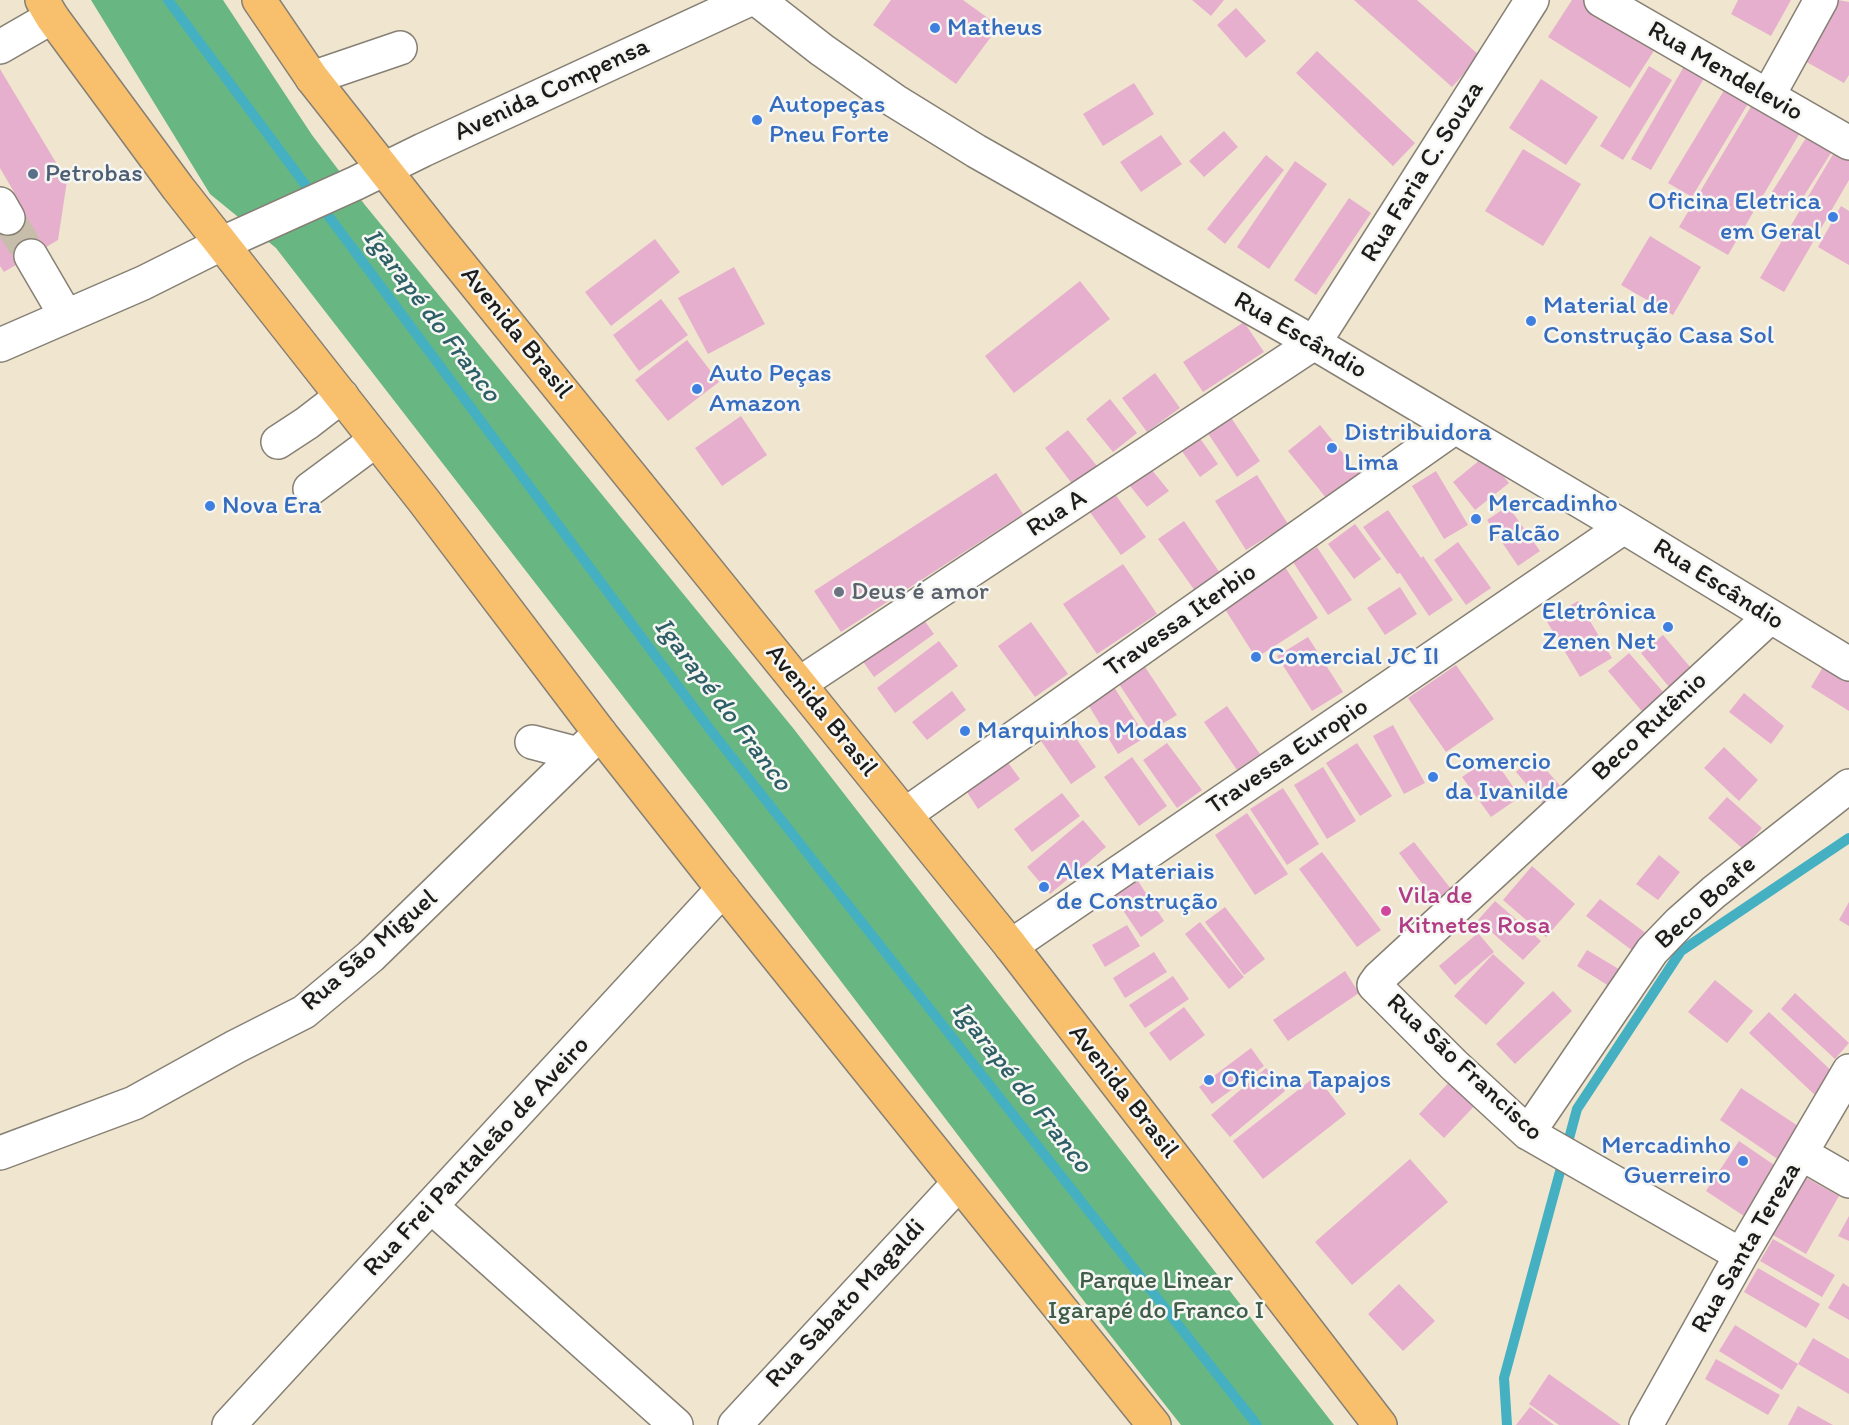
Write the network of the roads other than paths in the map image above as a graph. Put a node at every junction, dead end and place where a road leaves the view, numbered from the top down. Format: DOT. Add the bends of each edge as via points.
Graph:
graph roads {
  1 [pos="259,0"];
  2 [pos="748,0"];
  3 [pos="758,0"];
  4 [pos="1532,0"];
  5 [pos="1601,0"];
  6 [pos="1821,0"];
  7 [pos="47,8"];
  8 [pos="0,47"];
  9 [pos="400,48"];
  10 [pos="312,78"];
  11 [pos="1768,96"];
  12 [pos="1849,143"];
  13 [pos="370,176"];
  14 [pos="230,240"];
  15 [pos="31,256"];
  16 [pos="66,316"];
  17 [pos="1314,344"];
  18 [pos="0,345"];
  19 [pos="342,396"];
  20 [pos="1455,427"];
  21 [pos="376,440"];
  22 [pos="278,442"];
  23 [pos="310,489"];
  24 [pos="1624,527"];
  25 [pos="1770,617"];
  26 [pos="1849,664"];
  27 [pos="799,684"];
  28 [pos="532,742"];
  29 [pos="589,744"];
  30 [pos="1849,786"];
  31 [pos="906,814"];
  32 [pos="723,889"];
  33 [pos="1011,946"];
  34 [pos="1375,986"];
  35 [pos="1849,1071"];
  36 [pos="1527,1133"];
  37 [pos="0,1153"];
  38 [pos="1802,1154"];
  39 [pos="1849,1181"];
  40 [pos="958,1184"];
  41 [pos="432,1207"];
  42 [pos="1741,1255"];
  43 [pos="230,1425"];
  44 [pos="676,1425"];
  45 [pos="735,1425"];
  46 [pos="1154,1425"];
  47 [pos="1380,1425"];
  48 [pos="1646,1425"];
  1 -- 10 [label="highway, Avenida Brasil"];
  2 -- 13 [label="street, Avenida Compensa"];
  3 -- 17 [label="street, Rua Escândio" via="895,101"];
  4 -- 17 [label="street, Rua Faria C. Souza"];
  5 -- 11 [label="street, Rua Mendelevio"];
  6 -- 11 [label="street"];
  7 -- 8 [label="street"];
  7 -- 14 [label="highway" via="178,188"];
  9 -- 10 [label="street"];
  10 -- 13 [label="highway, Avenida Brasil"];
  11 -- 12 [label="street, Rua Mendelevio"];
  13 -- 14 [label="street, Avenida Compensa"];
  13 -- 27 [label="highway, Avenida Brasil"];
  14 -- 16 [label="street, Avenida Compensa"];
  14 -- 19 [label="highway"];
  15 -- 16 [label="street"];
  16 -- 18 [label="street, Avenida Compensa"];
  17 -- 20 [label="street, Rua Escândio"];
  17 -- 27 [label="street, Rua A"];
  19 -- 21 [label="highway"];
  19 -- 22 [label="street"];
  20 -- 24 [label="street, Rua Escândio"];
  20 -- 31 [label="street, Travessa Iterbio"];
  21 -- 23 [label="street"];
  21 -- 29 [label="highway"];
  24 -- 25 [label="street, Rua Escândio"];
  24 -- 33 [label="street, Travessa Europio"];
  25 -- 26 [label="street, Rua Escândio"];
  25 -- 34 [label="street, Beco Rutênio" via="1379,978"];
  27 -- 31 [label="highway, Avenida Brasil"];
  28 -- 29 [label="street"];
  29 -- 32 [label="highway"];
  29 -- 37 [label="street, Rua São Miguel" via="371,956 304,1012 134,1103"];
  30 -- 36 [label="street, Beco Boafe" via="1714,892 1652,951"];
  31 -- 33 [label="highway, Avenida Brasil"];
  32 -- 40 [label="highway"];
  32 -- 41 [label="street, Rua Frei Pantaleão de Aveiro"];
  33 -- 47 [label="highway, Avenida Brasil"];
  34 -- 36 [label="street, Rua São Francisco"];
  35 -- 38 [label="street, Rua Santa Tereza"];
  36 -- 42 [label="street, Rua São Francisco"];
  38 -- 39 [label="street"];
  38 -- 42 [label="street, Rua Santa Tereza"];
  40 -- 45 [label="street, Rua Sabato Magaldi"];
  40 -- 46 [label="highway"];
  41 -- 43 [label="street, Rua Frei Pantaleão de Aveiro"];
  41 -- 44 [label="street"];
  42 -- 48 [label="street, Rua Santa Tereza"];
}
